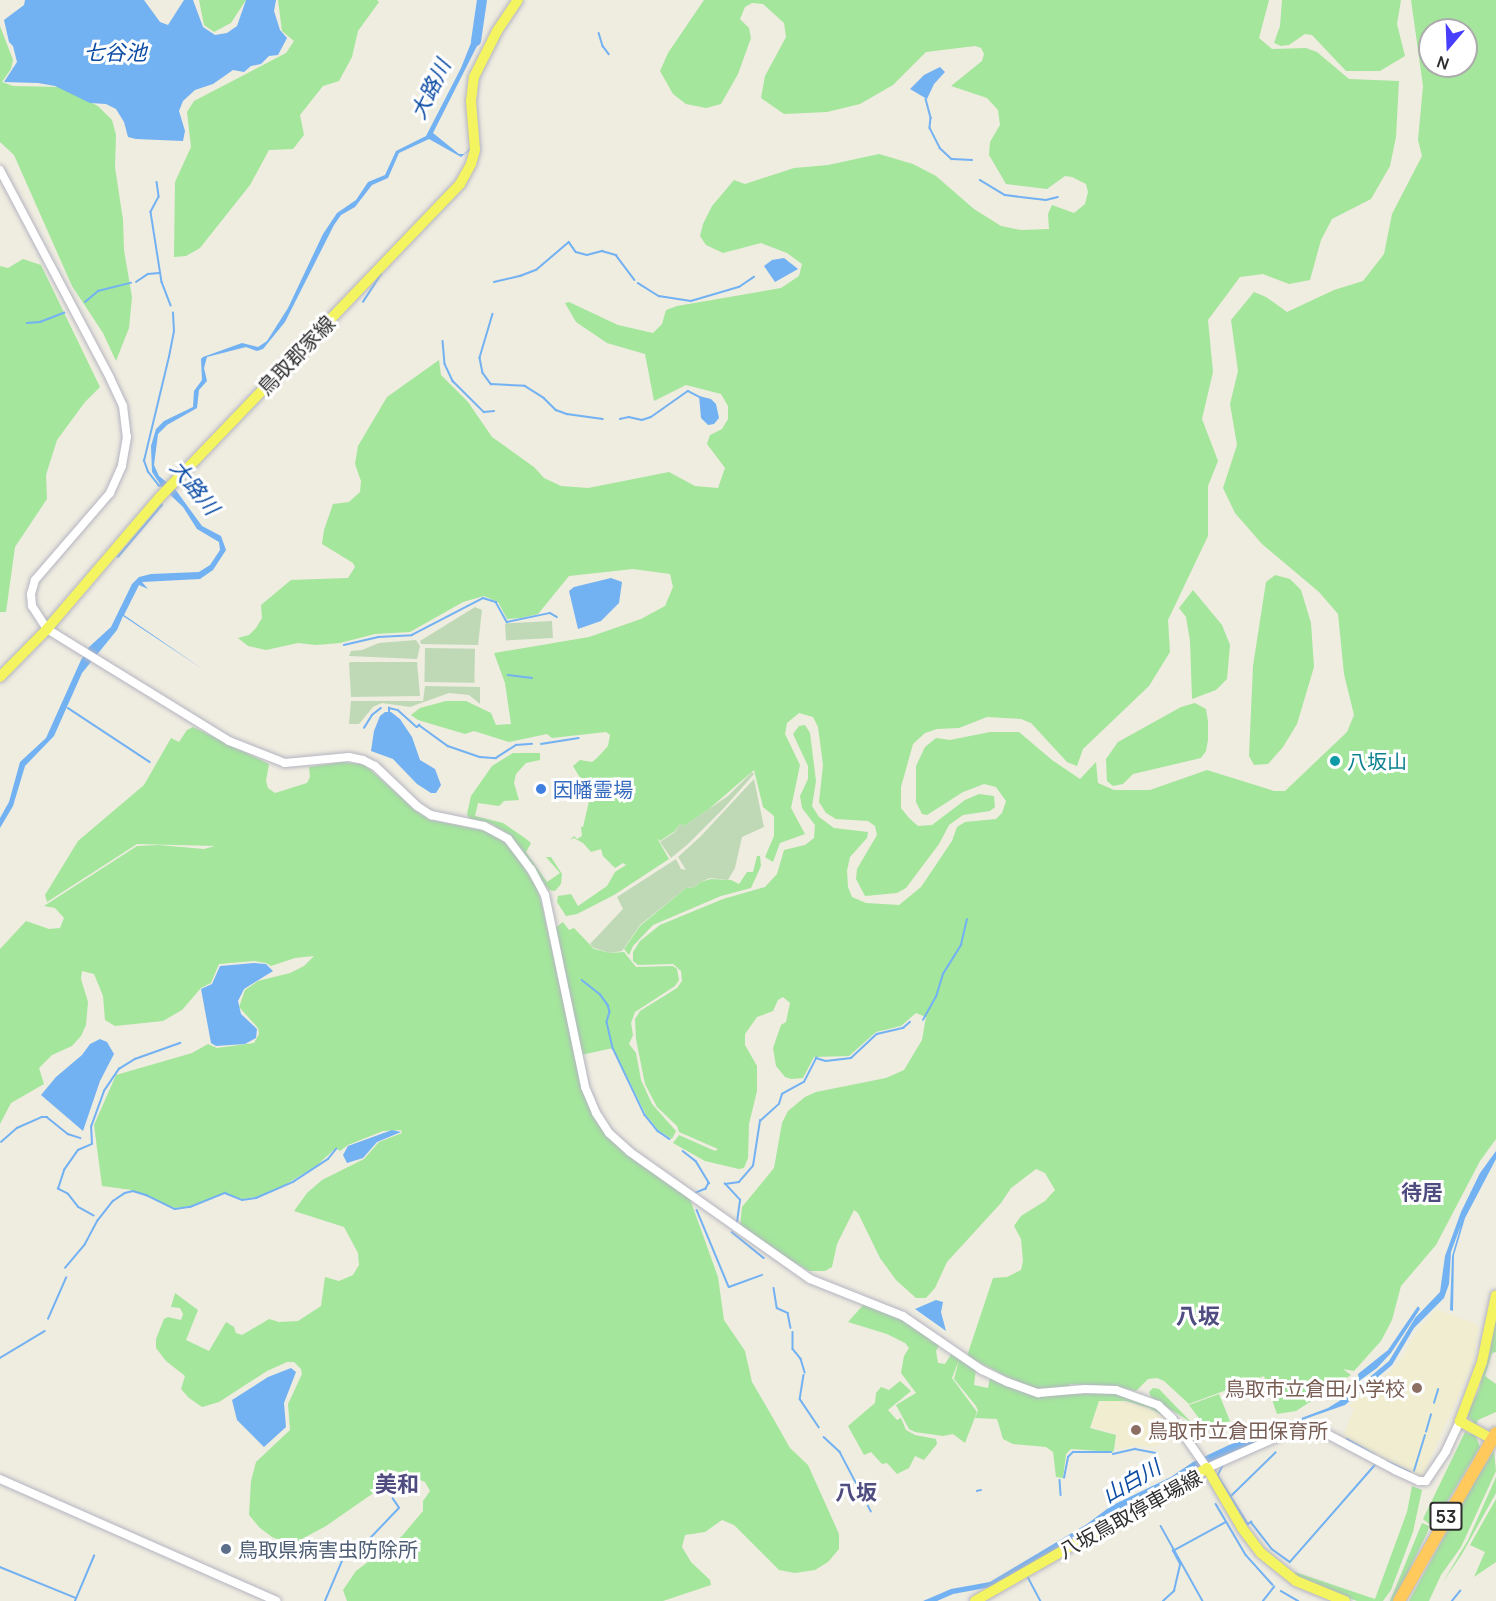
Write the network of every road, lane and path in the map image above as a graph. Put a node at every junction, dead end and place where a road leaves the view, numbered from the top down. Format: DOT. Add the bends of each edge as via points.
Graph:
graph roads {
  1 [pos="518,0"];
  2 [pos="0,170"];
  3 [pos="47,629"];
  4 [pos="0,677"];
  5 [pos="1496,1295"];
  6 [pos="1460,1421"];
  7 [pos="1494,1436"];
  8 [pos="1207,1467"];
  9 [pos="0,1479"];
  10 [pos="276,1601"];
  11 [pos="975,1601"];
  12 [pos="1345,1601"];
  13 [pos="1399,1601"];
  1 -- 3 [label="main road, 鳥取郡家線" via="474,77 471,101 475,150 460,184 168,488"];
  2 -- 3 [label="street" via="110,378 123,406 127,437 122,466 110,493 35,580 32,606"];
  3 -- 4 [label="main road, 鳥取郡家線"];
  3 -- 8 [label="street" via="183,715 246,749 285,763 349,757 363,760 431,815 484,826 502,834 513,844 545,895 585,1087 596,1113 619,1142 810,1279 903,1316 982,1370 1038,1393 1116,1390 1158,1405"];
  5 -- 6 [label="main road" via="1482,1362"];
  6 -- 7 [label="main road"];
  6 -- 8 [label="street" via="1426,1481 1411,1478 1327,1434 1300,1427"];
  7 -- 13 [label="highway, 53"];
  8 -- 11 [label="main road, 八坂鳥取停車場線"];
  8 -- 12 [label="main road, 八坂鳥取停車場線" via="1261,1553 1296,1581"];
  9 -- 10 [label="street"];
}
